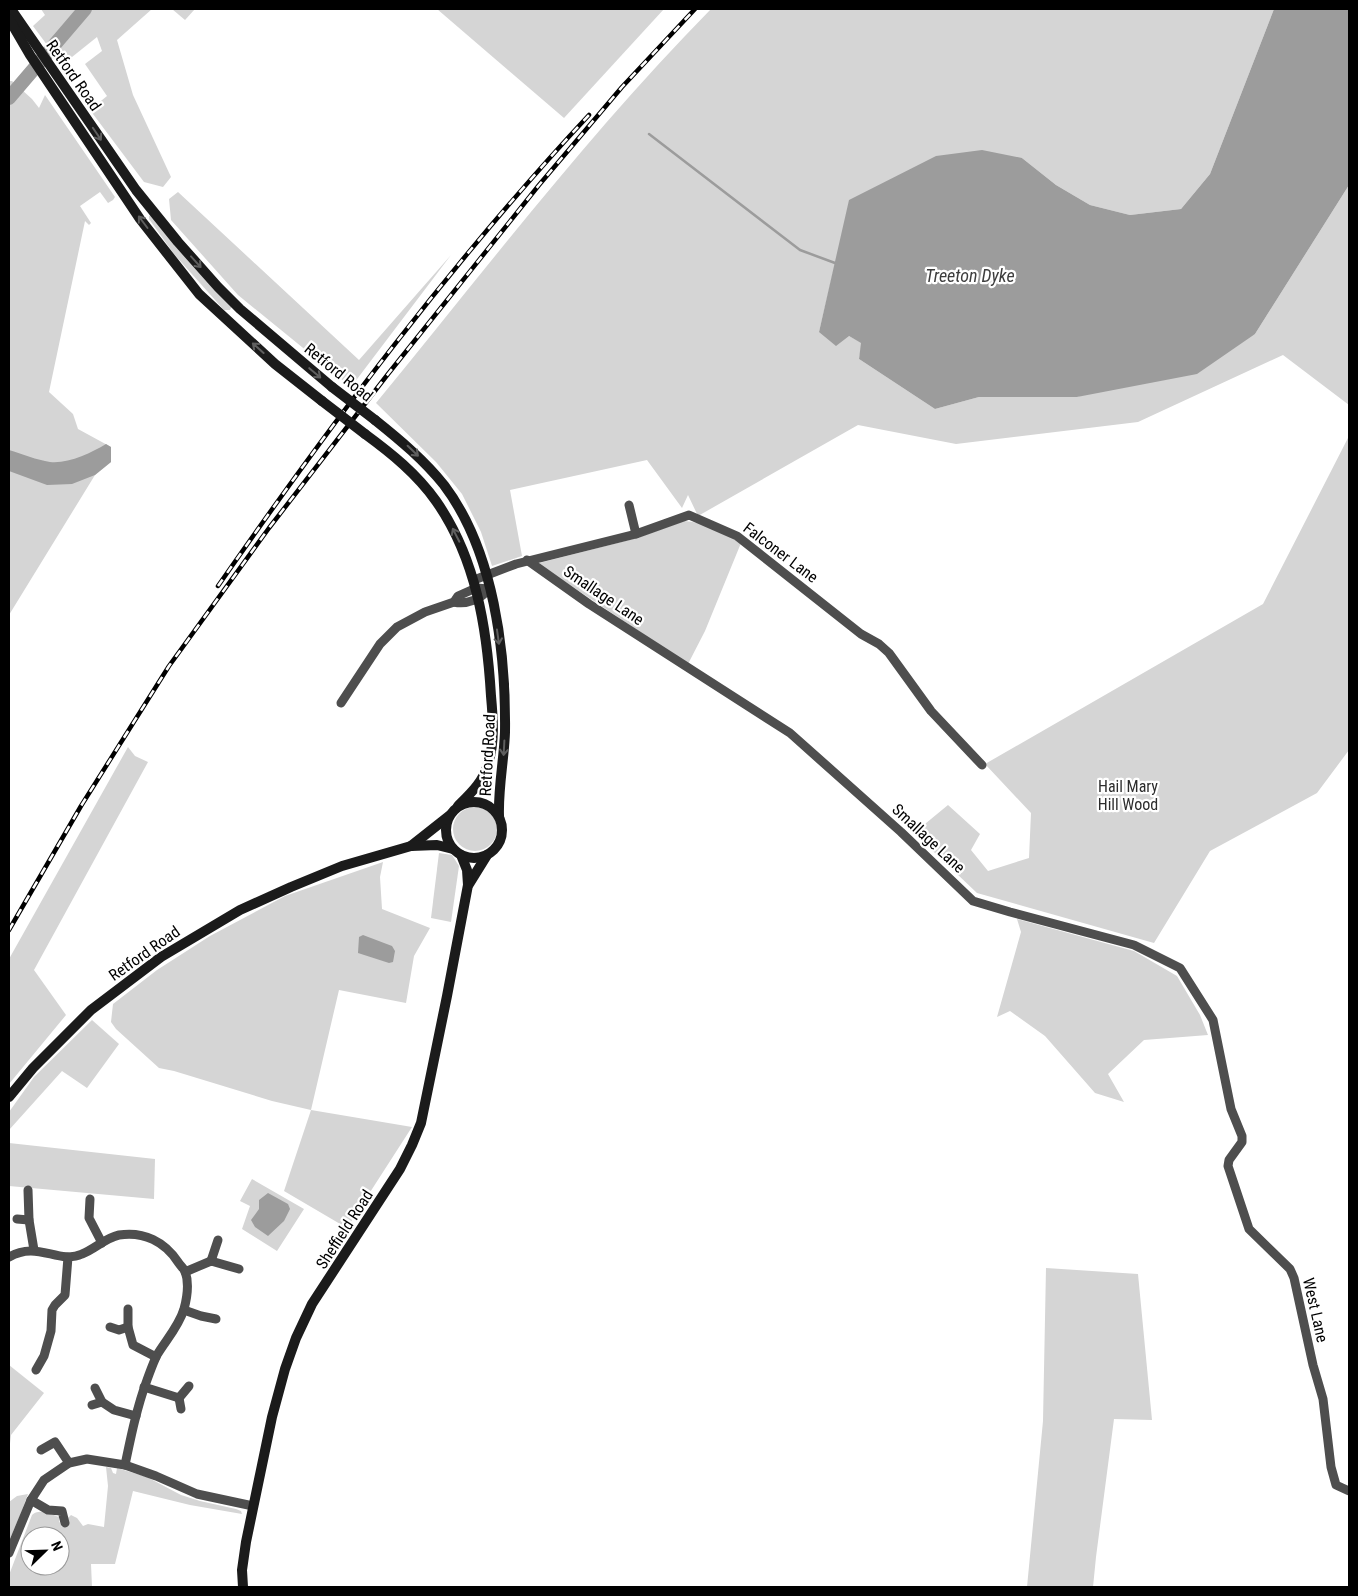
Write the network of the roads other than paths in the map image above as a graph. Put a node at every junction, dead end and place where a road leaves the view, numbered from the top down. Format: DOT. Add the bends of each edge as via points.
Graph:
graph roads {
  1 [pos="10,16"];
  2 [pos="9,32"];
  3 [pos="18,37"];
  4 [pos="34,52"];
  5 [pos="629,505"];
  6 [pos="636,534"];
  7 [pos="527,560"];
  8 [pos="486,576"];
  9 [pos="476,589"];
  10 [pos="490,589"];
  11 [pos="341,703"];
  12 [pos="982,765"];
  13 [pos="455,810"];
  14 [pos="499,816"];
  15 [pos="411,846"];
  16 [pos="457,852"];
  17 [pos="486,855"];
  18 [pos="468,885"];
  19 [pos="9,1098"];
  20 [pos="1238,1148"];
  21 [pos="28,1190"];
  22 [pos="90,1199"];
  23 [pos="17,1219"];
  24 [pos="29,1220"];
  25 [pos="218,1240"];
  26 [pos="102,1243"];
  27 [pos="34,1250"];
  28 [pos="9,1257"];
  29 [pos="68,1257"];
  30 [pos="211,1261"];
  31 [pos="239,1269"];
  32 [pos="185,1272"];
  33 [pos="128,1310"];
  34 [pos="184,1310"];
  35 [pos="216,1319"];
  36 [pos="110,1327"];
  37 [pos="128,1327"];
  38 [pos="156,1357"];
  39 [pos="36,1370"];
  40 [pos="189,1386"];
  41 [pos="144,1387"];
  42 [pos="95,1388"];
  43 [pos="179,1398"];
  44 [pos="102,1402"];
  45 [pos="92,1406"];
  46 [pos="182,1409"];
  47 [pos="136,1416"];
  48 [pos="41,1450"];
  49 [pos="69,1463"];
  50 [pos="125,1465"];
  51 [pos="1349,1491"];
  52 [pos="31,1500"];
  53 [pos="253,1506"];
  54 [pos="65,1523"];
  55 [pos="9,1553"];
  56 [pos="243,1587"];
  1 -- 3 [label="main road, Retford Road"];
  1 -- 4 [label="main road, Retford Road"];
  2 -- 3 [label="main road"];
  3 -- 4 [label="main road, Retford Road"];
  4 -- 8 [label="main road, Retford Road, one-way, bridge" via="49,65 136,190 218,287 429,467 466,523"];
  9 -- 4 [label="main road, Retford Road, one-way, bridge" via="448,520 436,501 404,466 275,364 199,294 140,218 44,75"];
  5 -- 6 [label="street"];
  6 -- 7 [label="street, Falconer Lane"];
  6 -- 12 [label="street, Falconer Lane" via="687,514 738,536 889,653 931,711"];
  7 -- 8 [label="street, Falconer Lane"];
  7 -- 20 [label="street, Smallage Lane" via="589,604 790,733 973,900 1134,945 1180,968 1213,1020 1231,1109 1242,1136"];
  8 -- 9 [label="street, Falconer Lane"];
  8 -- 10 [label="main road, Retford Road"];
  9 -- 10 [label="street"];
  9 -- 11 [label="street, Falconer Lane" via="461,603 454,602 425,612 397,626 380,644"];
  9 -- 13 [label="main road, Retford Road" via="490,675 492,745 482,779"];
  10 -- 14 [label="main road, Retford Road, one-way" via="504,699"];
  13 -- 14 [label="main road" via="465,803 481,802"];
  13 -- 15 [label="main road, Retford Road"];
  13 -- 16 [label="main road" via="448,820 447,835"];
  14 -- 17 [label="main road" via="502,838"];
  15 -- 16 [label="main road, Retford Road" via="437,845"];
  15 -- 19 [label="main road, Retford Road" via="342,866 291,887 240,910 161,957 91,1010 33,1068"];
  16 -- 17 [label="main road" via="469,858"];
  16 -- 18 [label="main road, Sheffield Road" via="467,870"];
  17 -- 18 [label="main road, Sheffield Road"];
  18 -- 53 [label="main road, Sheffield Road" via="421,1123 400,1169 312,1304 296,1338 272,1417"];
  20 -- 51 [label="street, West Lane" via="1229,1160 1231,1176 1249,1229 1290,1269 1294,1278 1323,1399 1331,1466 1336,1485"];
  21 -- 24 [label="street"];
  22 -- 26 [label="street" via="89,1218"];
  23 -- 24 [label="street"];
  24 -- 27 [label="street"];
  25 -- 30 [label="street"];
  26 -- 29 [label="street" via="82,1255"];
  26 -- 32 [label="street" via="122,1235 152,1239 172,1252"];
  27 -- 28 [label="street"];
  27 -- 29 [label="street"];
  29 -- 39 [label="street" via="65,1295 52,1310 51,1331"];
  30 -- 31 [label="street"];
  30 -- 32 [label="street"];
  32 -- 34 [label="street"];
  33 -- 37 [label="street"];
  34 -- 35 [label="street"];
  34 -- 38 [label="street"];
  36 -- 37 [label="street" via="119,1330"];
  37 -- 38 [label="street" via="133,1345"];
  38 -- 41 [label="street"];
  40 -- 43 [label="street"];
  41 -- 43 [label="street"];
  41 -- 47 [label="street"];
  42 -- 44 [label="street"];
  43 -- 46 [label="street"];
  44 -- 45 [label="street"];
  44 -- 47 [label="street" via="114,1410"];
  47 -- 50 [label="street"];
  48 -- 49 [label="street" via="55,1442"];
  49 -- 50 [label="street" via="87,1459"];
  49 -- 52 [label="street" via="44,1480"];
  50 -- 53 [label="street" via="197,1494"];
  52 -- 54 [label="street" via="48,1510 62,1511"];
  52 -- 55 [label="street"];
  53 -- 56 [label="main road, Sheffield Road" via="242,1570"];
}
